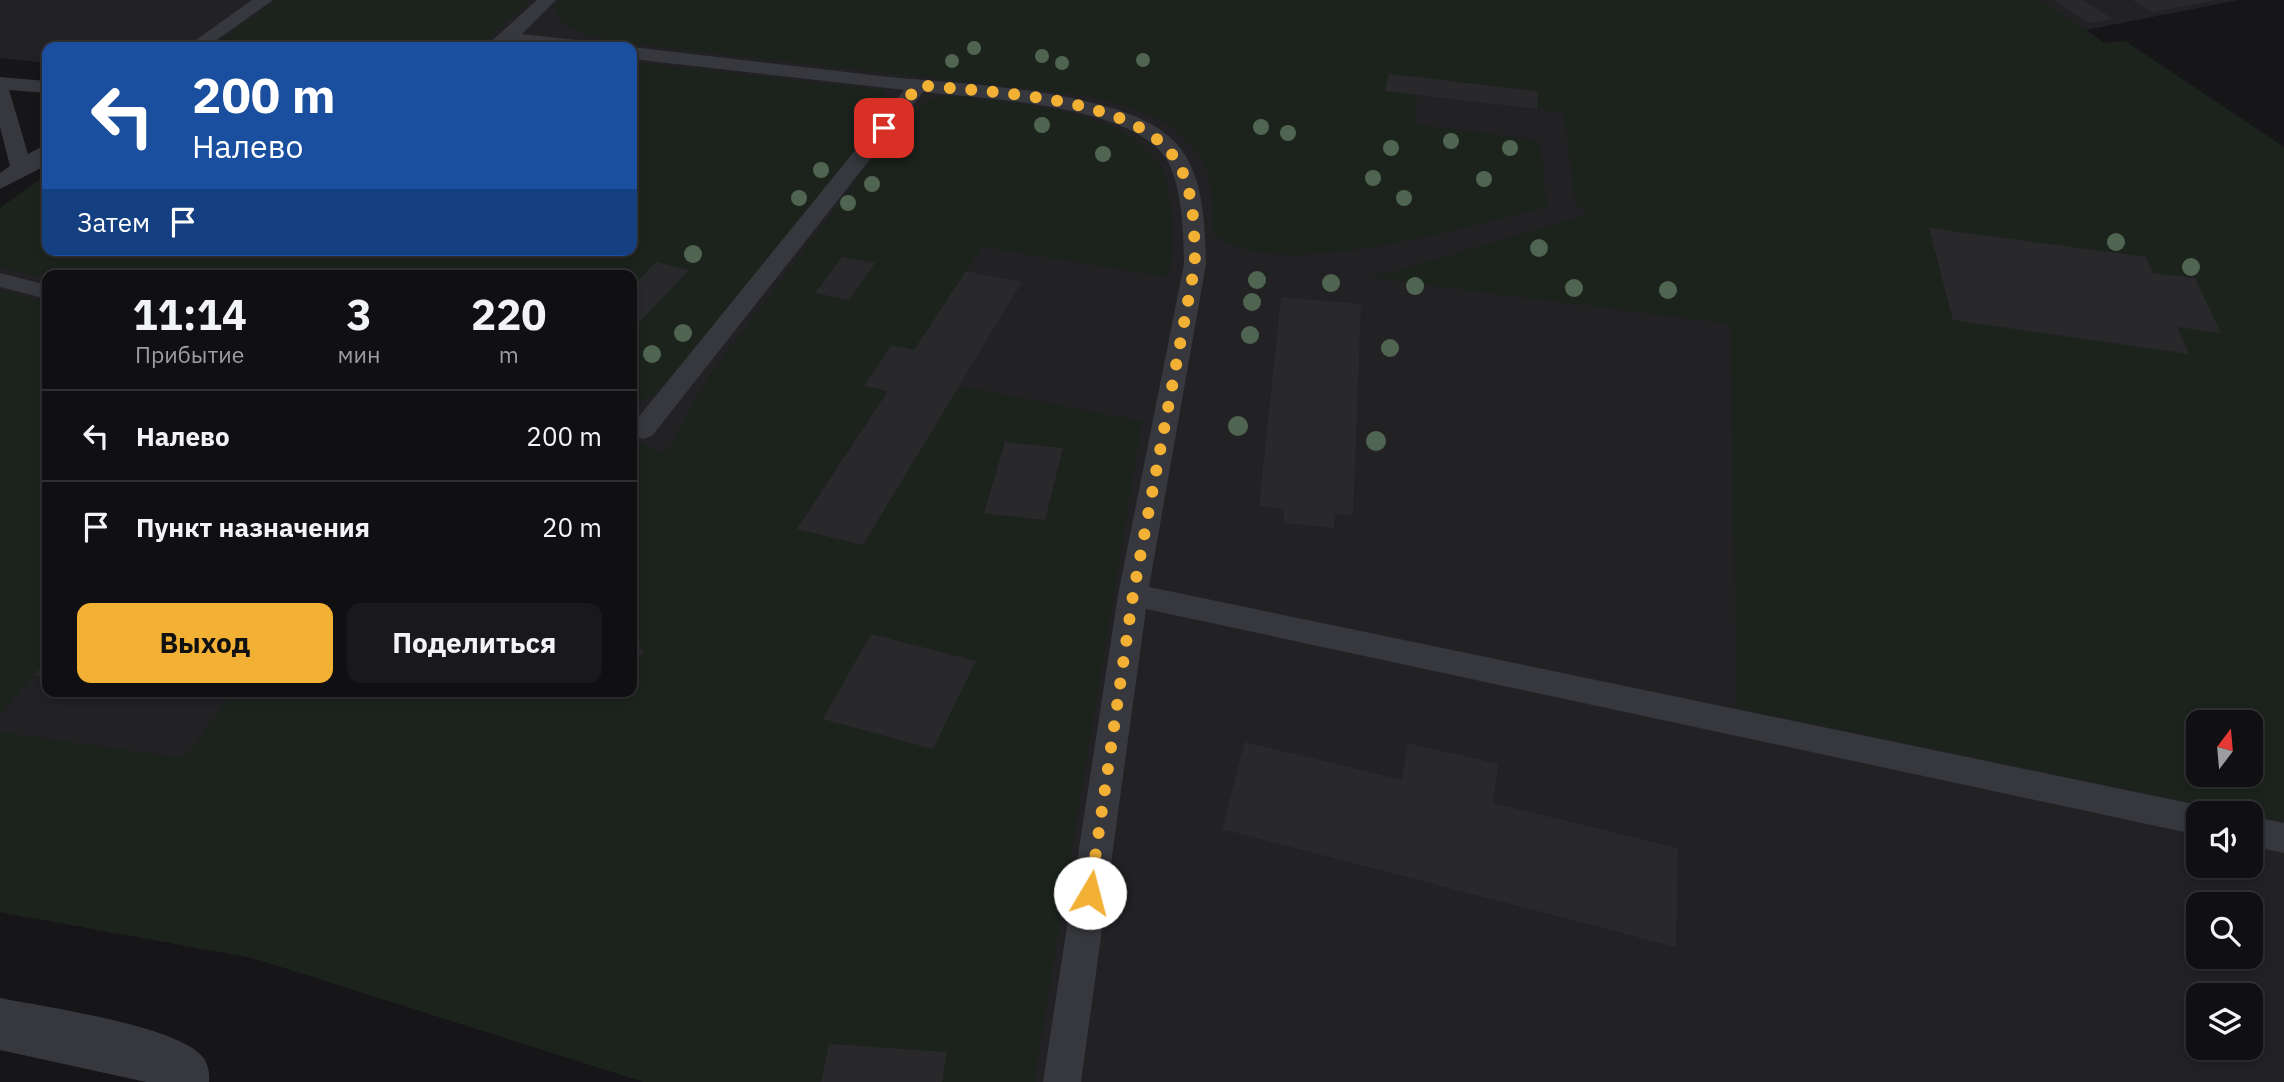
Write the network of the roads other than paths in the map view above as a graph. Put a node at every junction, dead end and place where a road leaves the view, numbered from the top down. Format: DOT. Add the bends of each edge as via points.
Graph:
graph roads {
  1 [pos="264,0"];
  2 [pos="547,0"];
  3 [pos="202,42"];
  4 [pos="501,42"];
  5 [pos="637,54"];
  6 [pos="0,83"];
  7 [pos="919,85"];
  8 [pos="42,87"];
  9 [pos="0,90"];
  10 [pos="42,154"];
  11 [pos="42,162"];
  12 [pos="22,168"];
  13 [pos="0,183"];
  14 [pos="0,280"];
  15 [pos="42,291"];
  16 [pos="637,429"];
  17 [pos="1133,595"];
  18 [pos="2186,817"];
  19 [pos="2263,834"];
  20 [pos="2284,838"];
  21 [pos="0,1024"];
  22 [pos="184,1079"];
  23 [pos="1062,1082"];
  1 -- 3 [label="lane"];
  2 -- 4 [label="lane"];
  5 -- 7 [label="lane"];
  6 -- 8 [label="lane"];
  7 -- 16 [label="lane" via="643,430"];
  7 -- 17 [label="lane" via="1104,111 1146,129 1165,143 1181,167 1194,217 1195,264"];
  9 -- 12 [label="lane"];
  10 -- 12 [label="lane"];
  11 -- 12 [label="lane"];
  12 -- 13 [label="lane"];
  14 -- 15 [label="lane"];
  17 -- 18 [label="lane"];
  17 -- 23 [label="lane"];
  19 -- 20 [label="lane"];
  21 -- 22 [label="street" via="148,1054"];
}
